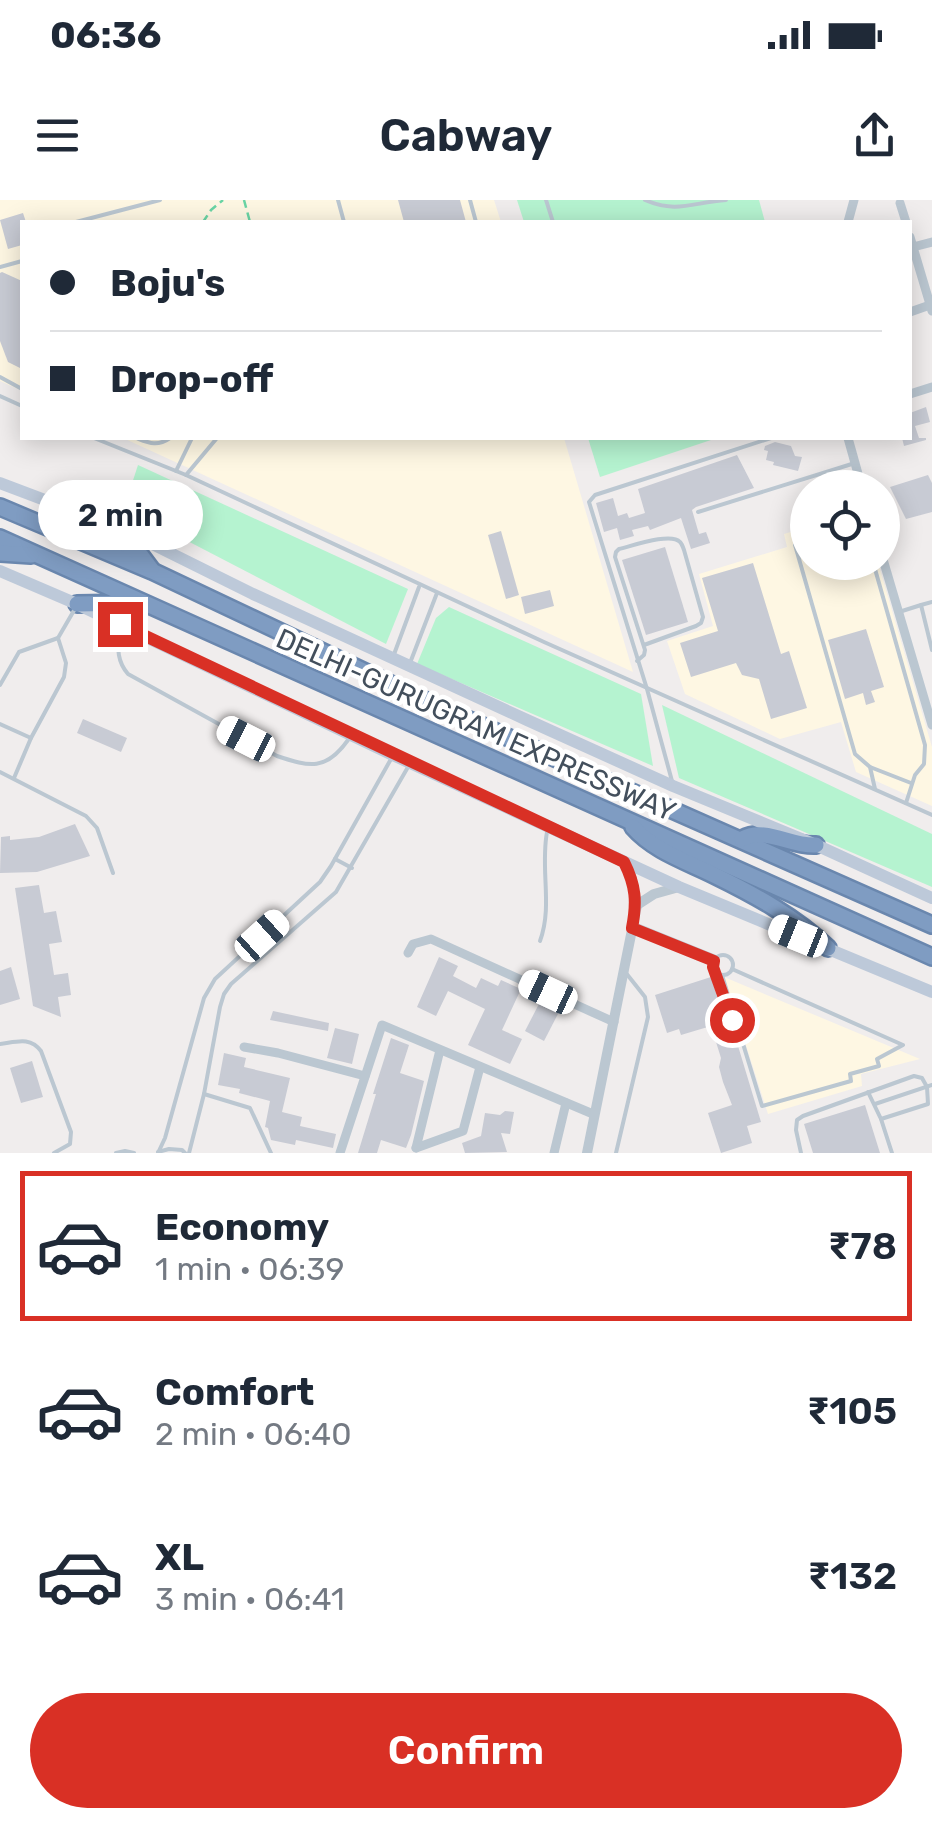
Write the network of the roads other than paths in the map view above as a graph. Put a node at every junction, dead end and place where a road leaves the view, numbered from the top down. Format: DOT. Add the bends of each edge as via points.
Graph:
graph roads {
  1 [pos="160,200"];
  2 [pos="644,200"];
  3 [pos="726,200"];
  4 [pos="900,202"];
  5 [pos="84,220"];
  6 [pos="905,220"];
  7 [pos="912,245"];
  8 [pos="931,308"];
  9 [pos="99,440"];
  10 [pos="141,440"];
  11 [pos="167,440"];
  12 [pos="191,440"];
  13 [pos="215,440"];
  14 [pos="765,440"];
  15 [pos="849,440"];
  16 [pos="855,463"];
  17 [pos="857,470"];
  18 [pos="176,471"];
  19 [pos="186,476"];
  20 [pos="0,482"];
  21 [pos="0,508"];
  22 [pos="70,510"];
  23 [pos="698,512"];
  24 [pos="0,538"];
  25 [pos="0,553"];
  26 [pos="35,555"];
  27 [pos="0,571"];
  28 [pos="152,571"];
  29 [pos="805,580"];
  30 [pos="878,580"];
  31 [pos="889,580"];
  32 [pos="420,585"];
  33 [pos="438,593"];
  34 [pos="140,602"];
  35 [pos="932,602"];
  36 [pos="77,604"];
  37 [pos="921,604"];
  38 [pos="899,612"];
  39 [pos="120,624"];
  40 [pos="58,638"];
  41 [pos="644,645"];
  42 [pos="932,650"];
  43 [pos="392,657"];
  44 [pos="637,661"];
  45 [pos="409,664"];
  46 [pos="0,685"];
  47 [pos="647,689"];
  48 [pos="0,724"];
  49 [pos="932,725"];
  50 [pos="352,734"];
  51 [pos="31,738"];
  52 [pos="393,755"];
  53 [pos="410,762"];
  54 [pos="870,767"];
  55 [pos="0,772"];
  56 [pos="14,778"];
  57 [pos="912,783"];
  58 [pos="673,786"];
  59 [pos="875,790"];
  60 [pos="906,804"];
  61 [pos="932,815"];
  62 [pos="626,820"];
  63 [pos="548,826"];
  64 [pos="742,839"];
  65 [pos="816,845"];
  66 [pos="335,859"];
  67 [pos="624,862"];
  68 [pos="352,868"];
  69 [pos="113,872"];
  70 [pos="679,888"];
  71 [pos="932,898"];
  72 [pos="637,905"];
  73 [pos="932,925"];
  74 [pos="633,926"];
  75 [pos="540,941"];
  76 [pos="828,948"];
  77 [pos="408,953"];
  78 [pos="932,956"];
  79 [pos="715,959"];
  80 [pos="732,969"];
  81 [pos="624,970"];
  82 [pos="719,974"];
  83 [pos="932,992"];
  84 [pos="732,1020"];
  85 [pos="614,1022"];
  86 [pos="0,1044"];
  87 [pos="244,1047"];
  88 [pos="440,1050"];
  89 [pos="480,1067"];
  90 [pos="365,1076"];
  91 [pos="929,1086"];
  92 [pos="868,1092"];
  93 [pos="204,1094"];
  94 [pos="566,1103"];
  95 [pos="875,1104"];
  96 [pos="594,1114"];
  97 [pos="881,1119"];
  98 [pos="54,1153"];
  99 [pos="116,1153"];
  100 [pos="134,1153"];
  101 [pos="158,1153"];
  102 [pos="187,1153"];
  103 [pos="271,1153"];
  104 [pos="340,1153"];
  105 [pos="554,1153"];
  106 [pos="587,1153"];
  107 [pos="616,1153"];
  108 [pos="801,1153"];
  109 [pos="892,1153"];
  1 -- 5 [label="lane"];
  2 -- 3 [label="lane" via="676,208"];
  4 -- 6 [label="street"];
  7 -- 8 [label="street"];
  9 -- 18 [label="lane"];
  10 -- 11 [label="lane"];
  12 -- 18 [label="lane"];
  13 -- 19 [label="lane"];
  14 -- 44 [label="lane" via="590,502"];
  15 -- 16 [label="street"];
  16 -- 17 [label="street"];
  16 -- 23 [label="lane"];
  18 -- 19 [label="lane"];
  19 -- 32 [label="lane"];
  20 -- 22 [label="main road"];
  21 -- 28 [label="highway, DELHI-GURUGRAM EXPRESSWAY"];
  22 -- 28 [label="highway" via="139,553"];
  22 -- 43 [label="main road"];
  24 -- 26 [label="highway, DELHI-GURUGRAM EXPRESSWAY"];
  25 -- 26 [label="highway"];
  26 -- 34 [label="highway, DELHI-GURUGRAM EXPRESSWAY"];
  27 -- 36 [label="main road"];
  28 -- 64 [label="highway, DELHI-GURUGRAM EXPRESSWAY"];
  29 -- 54 [label="lane" via="855,754"];
  30 -- 57 [label="lane" via="925,744 924,764"];
  31 -- 38 [label="street"];
  32 -- 33 [label="lane"];
  32 -- 43 [label="lane"];
  33 -- 45 [label="lane"];
  33 -- 47 [label="lane"];
  34 -- 36 [label="highway"];
  34 -- 62 [label="highway, DELHI-GURUGRAM EXPRESSWAY"];
  35 -- 37 [label="lane"];
  36 -- 39 [label="main road"];
  36 -- 40 [label="lane"];
  37 -- 38 [label="lane"];
  37 -- 42 [label="lane"];
  38 -- 49 [label="street"];
  39 -- 50 [label="main road"];
  39 -- 50 [label="lane" via="117,650 128,674 277,756 323,763"];
  40 -- 46 [label="lane" via="20,652"];
  40 -- 51 [label="lane" via="64,677"];
  41 -- 41 [label="lane" via="616,552 674,538 684,550 703,617 696,626"];
  41 -- 44 [label="lane"];
  43 -- 45 [label="main road"];
  44 -- 47 [label="lane"];
  45 -- 58 [label="main road"];
  47 -- 58 [label="lane"];
  47 -- 59 [label="lane"];
  48 -- 51 [label="lane"];
  50 -- 52 [label="main road"];
  51 -- 56 [label="lane"];
  52 -- 53 [label="main road"];
  52 -- 66 [label="lane"];
  53 -- 63 [label="main road"];
  53 -- 68 [label="lane"];
  54 -- 57 [label="lane"];
  54 -- 59 [label="lane"];
  55 -- 56 [label="lane"];
  56 -- 69 [label="lane" via="86,816"];
  57 -- 60 [label="lane"];
  58 -- 65 [label="main road"];
  59 -- 60 [label="lane"];
  60 -- 61 [label="lane"];
  62 -- 76 [label="highway" via="653,846 792,918"];
  62 -- 78 [label="highway, DELHI-GURUGRAM EXPRESSWAY"];
  63 -- 67 [label="main road"];
  63 -- 75 [label="lane"];
  64 -- 65 [label="highway" via="765,834"];
  64 -- 73 [label="highway, DELHI-GURUGRAM EXPRESSWAY"];
  65 -- 71 [label="main road"];
  66 -- 68 [label="lane"];
  66 -- 101 [label="lane" via="320,882 209,988"];
  67 -- 70 [label="main road"];
  67 -- 72 [label="street"];
  68 -- 93 [label="lane" via="336,892 224,994"];
  70 -- 72 [label="street"];
  70 -- 76 [label="main road"];
  72 -- 74 [label="street"];
  74 -- 79 [label="lane"];
  74 -- 81 [label="street"];
  76 -- 83 [label="main road"];
  77 -- 85 [label="street" via="431,939"];
  79 -- 80 [label="lane" via="730,956"];
  79 -- 82 [label="lane"];
  80 -- 82 [label="lane"];
  80 -- 82 [label="lane" via="903,1045 876,1059 878,1066 850,1074 851,1081 762,1106"];
  81 -- 85 [label="street"];
  81 -- 107 [label="lane" via="645,997 648,1017"];
  82 -- 84 [label="lane"];
  85 -- 96 [label="street"];
  86 -- 98 [label="lane" via="27,1040 42,1050 71,1132 70,1144"];
  87 -- 90 [label="street"];
  88 -- 89 [label="street"];
  88 -- 89 [label="street" via="416,1148 463,1131"];
  88 -- 90 [label="street" via="382,1025"];
  89 -- 94 [label="street"];
  90 -- 104 [label="street"];
  91 -- 92 [label="lane" via="914,1076"];
  91 -- 95 [label="lane"];
  91 -- 97 [label="lane" via="924,1107"];
  92 -- 95 [label="lane"];
  92 -- 108 [label="lane" via="797,1120"];
  93 -- 102 [label="lane"];
  93 -- 103 [label="lane" via="250,1108"];
  94 -- 96 [label="street"];
  94 -- 105 [label="street"];
  95 -- 97 [label="lane"];
  96 -- 106 [label="street"];
  97 -- 109 [label="lane"];
  99 -- 100 [label="lane"];
  101 -- 102 [label="lane"];
}
